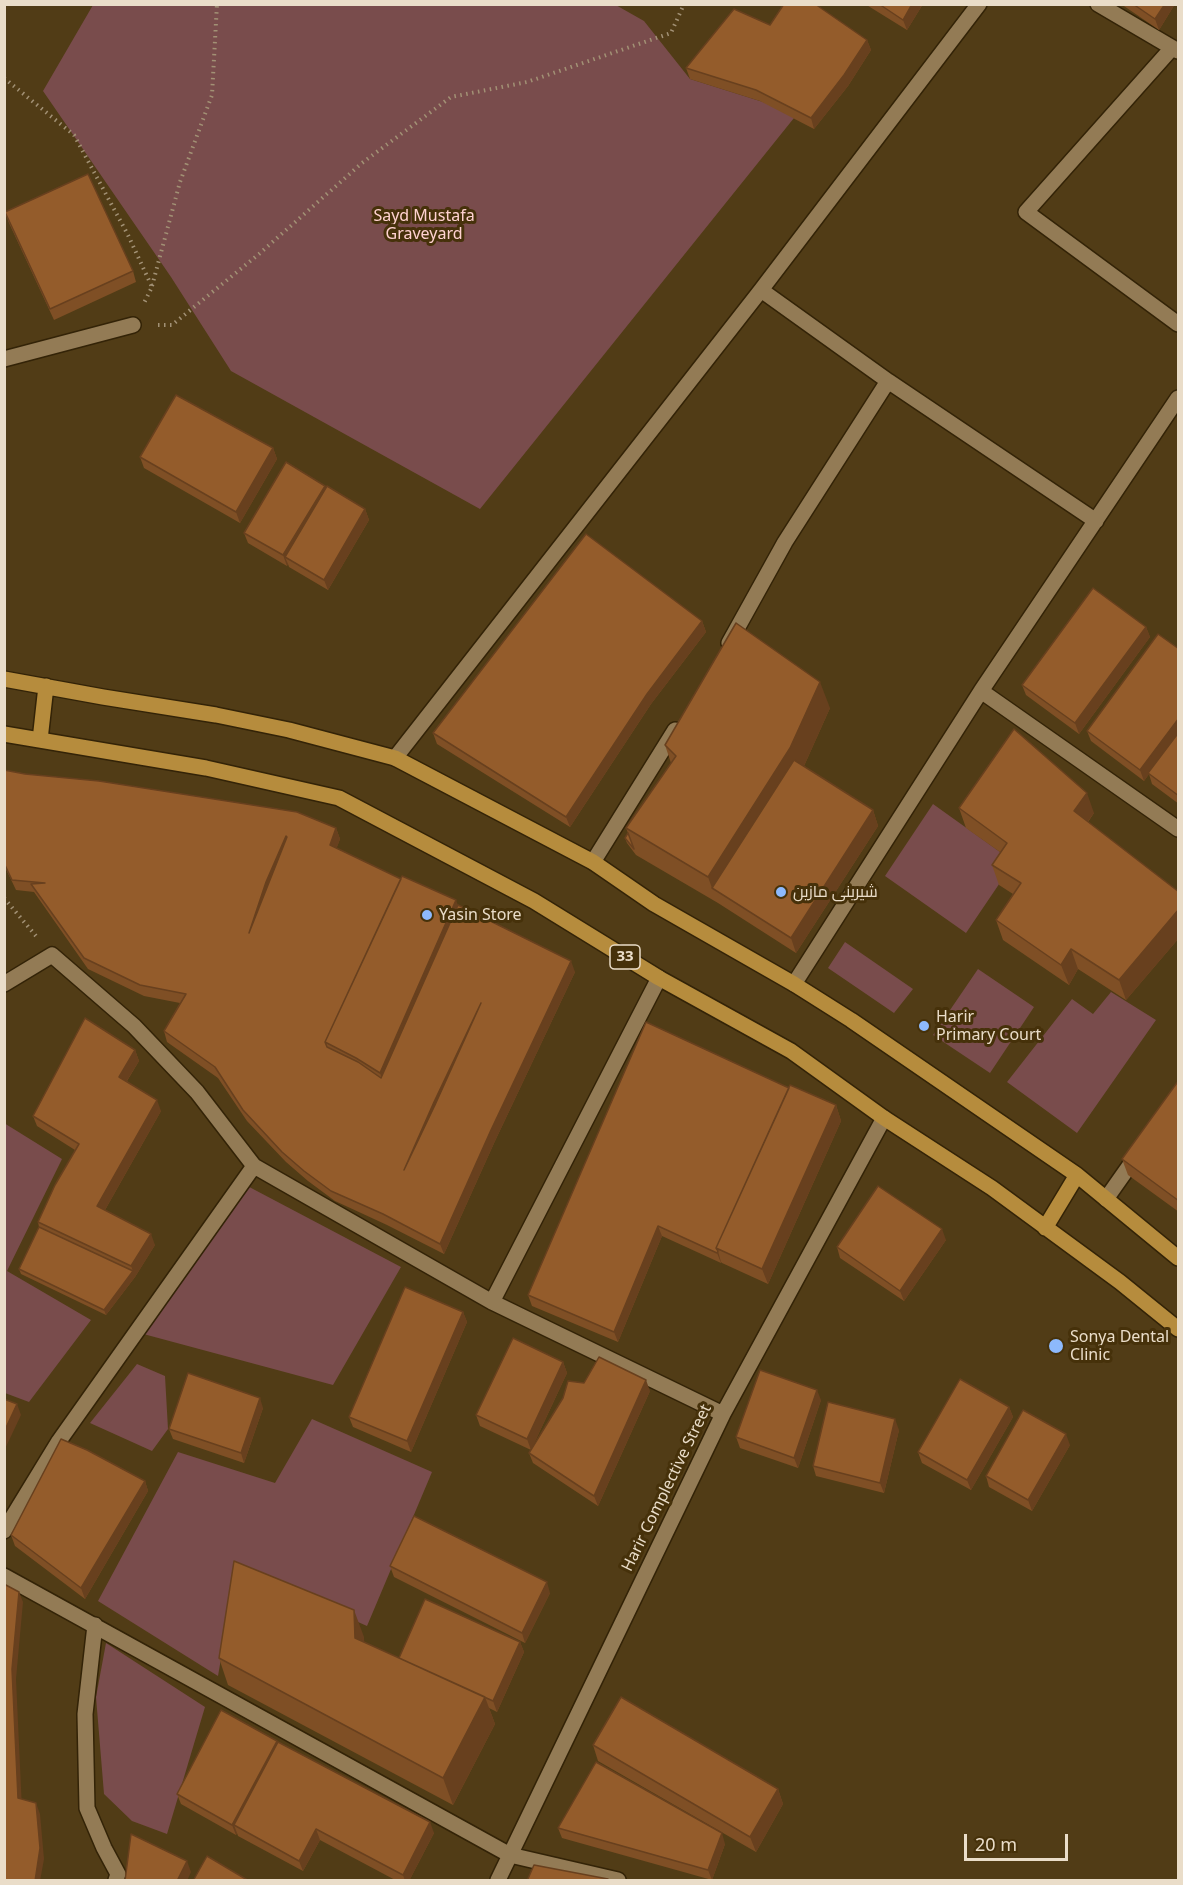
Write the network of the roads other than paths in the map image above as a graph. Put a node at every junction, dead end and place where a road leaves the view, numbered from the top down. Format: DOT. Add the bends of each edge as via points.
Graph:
graph roads {
  1 [pos="979,4"];
  2 [pos="1098,4"];
  3 [pos="1175,50"];
  4 [pos="761,290"];
  5 [pos="1179,324"];
  6 [pos="133,325"];
  7 [pos="4,359"];
  8 [pos="888,381"];
  9 [pos="1179,398"];
  10 [pos="1096,521"];
  11 [pos="721,656"];
  12 [pos="4,679"];
  13 [pos="46,687"];
  14 [pos="981,691"];
  15 [pos="684,715"];
  16 [pos="4,735"];
  17 [pos="40,741"];
  18 [pos="395,758"];
  19 [pos="1179,830"];
  20 [pos="593,862"];
  21 [pos="658,978"];
  22 [pos="4,984"];
  23 [pos="794,984"];
  24 [pos="884,1118"];
  25 [pos="1146,1141"];
  26 [pos="254,1166"];
  27 [pos="1077,1175"];
  28 [pos="1106,1199"];
  29 [pos="1044,1228"];
  30 [pos="1179,1258"];
  31 [pos="492,1302"];
  32 [pos="1179,1329"];
  33 [pos="723,1414"];
  34 [pos="4,1531"];
  35 [pos="4,1576"];
  36 [pos="95,1625"];
  37 [pos="510,1855"];
  38 [pos="116,1881"];
  39 [pos="498,1881"];
  40 [pos="618,1881"];
  1 -- 4 [label="street"];
  2 -- 3 [label="street"];
  3 -- 5 [label="street" via="1026,212"];
  4 -- 8 [label="street"];
  4 -- 18 [label="street"];
  6 -- 7 [label="street"];
  8 -- 10 [label="street"];
  8 -- 11 [label="street" via="785,542"];
  9 -- 10 [label="street"];
  10 -- 14 [label="street"];
  12 -- 13 [label="main road"];
  13 -- 17 [label="main road"];
  13 -- 18 [label="main road" via="216,714"];
  14 -- 19 [label="street"];
  14 -- 23 [label="street"];
  15 -- 20 [label="street"];
  16 -- 17 [label="main road, 33"];
  17 -- 21 [label="main road, 33" via="206,768 339,798 534,901"];
  18 -- 20 [label="main road"];
  20 -- 23 [label="main road" via="654,904"];
  21 -- 24 [label="main road, 33" via="791,1051"];
  21 -- 31 [label="street"];
  22 -- 26 [label="street" via="52,955 134,1026 197,1092"];
  23 -- 27 [label="main road" via="930,1072"];
  24 -- 29 [label="main road, 33" via="992,1188"];
  24 -- 33 [label="street, Harir Complective Street"];
  25 -- 28 [label="street"];
  26 -- 31 [label="street"];
  26 -- 34 [label="street" via="59,1441"];
  27 -- 28 [label="main road"];
  27 -- 29 [label="main road"];
  28 -- 30 [label="main road"];
  29 -- 32 [label="main road, 33"];
  31 -- 33 [label="street"];
  33 -- 37 [label="street, Harir Complective Street"];
  35 -- 36 [label="street"];
  36 -- 37 [label="street"];
  36 -- 38 [label="street" via="84,1714 87,1808 118,1874"];
  37 -- 39 [label="street, Harir Complective Street"];
  37 -- 40 [label="street"];
}
